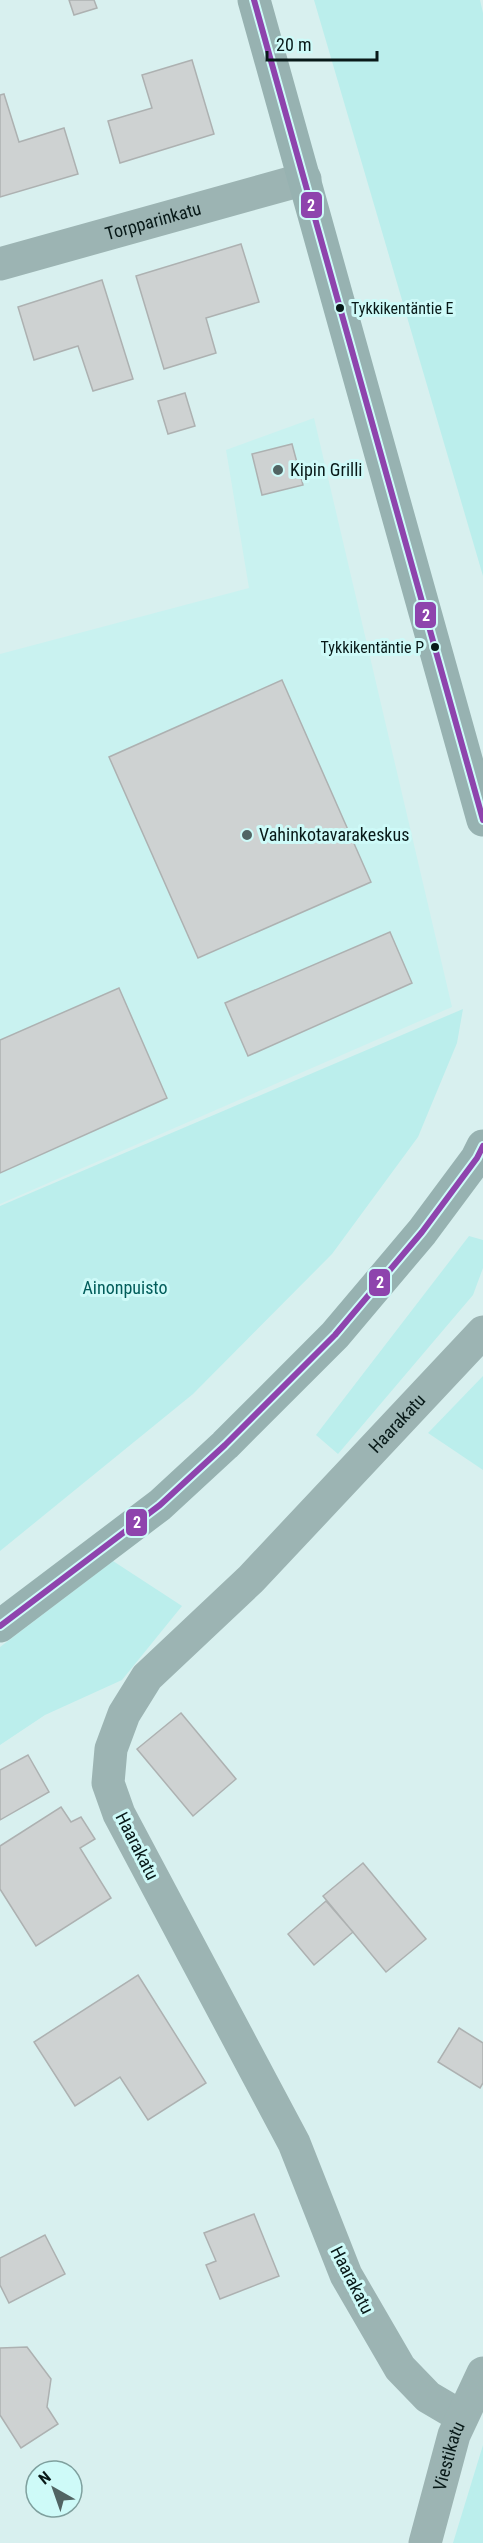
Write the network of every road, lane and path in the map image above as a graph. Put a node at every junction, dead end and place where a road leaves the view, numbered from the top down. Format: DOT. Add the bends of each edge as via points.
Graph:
graph roads {
  1 [pos="254,0"];
  2 [pos="305,179"];
  3 [pos="0,264"];
  4 [pos="476,768"];
  5 [pos="483,820"];
  6 [pos="483,1146"];
  7 [pos="483,1332"];
  8 [pos="0,1626"];
  9 [pos="483,2373"];
  10 [pos="462,2417"];
  11 [pos="425,2543"];
  1 -- 2 [label="street"];
  2 -- 3 [label="street, Torpparinkatu"];
  2 -- 4 [label="street"];
  4 -- 5 [label="street"];
  6 -- 8 [label="street" via="422,1232 335,1335 225,1445 160,1505"];
  7 -- 10 [label="street, Haarakatu" via="251,1579 147,1677 124,1714 111,1749 108,1783 119,1814 294,2144 346,2275 400,2368 428,2397"];
  9 -- 10 [label="street, Viestikatu"];
  10 -- 11 [label="street, Viestikatu"];
}
